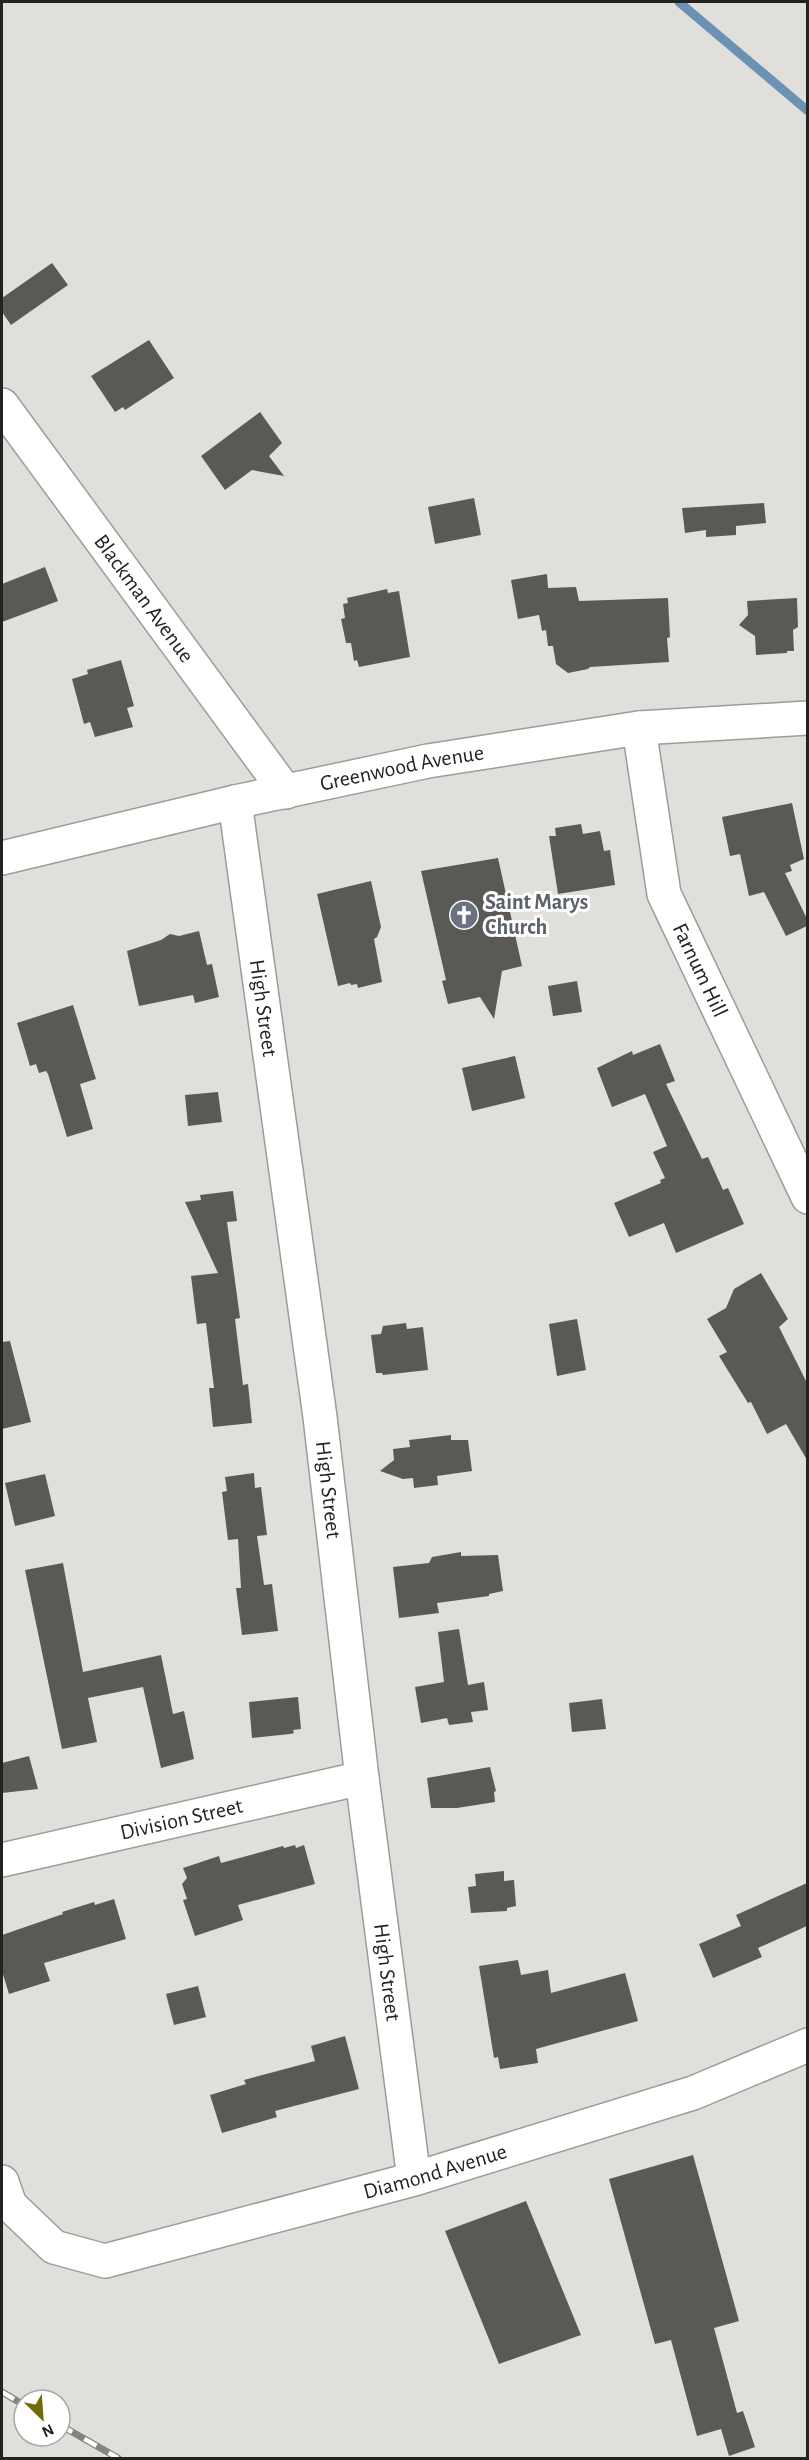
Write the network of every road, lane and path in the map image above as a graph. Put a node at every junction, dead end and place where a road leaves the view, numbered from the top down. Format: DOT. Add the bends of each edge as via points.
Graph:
graph roads {
  1 [pos="2,405"];
  2 [pos="807,718"];
  3 [pos="639,728"];
  4 [pos="286,792"];
  5 [pos="235,802"];
  6 [pos="2,858"];
  7 [pos="807,1197"];
  8 [pos="362,1778"];
  9 [pos="2,1860"];
  10 [pos="807,2045"];
  11 [pos="414,2180"];
  12 [pos="2,2182"];
  1 -- 4 [label="street, Blackman Avenue"];
  2 -- 3 [label="street, Greenwood Avenue"];
  3 -- 4 [label="street, Greenwood Avenue" via="428,761"];
  3 -- 7 [label="street, Farnum Hill" via="664,894"];
  4 -- 5 [label="street, Greenwood Avenue"];
  5 -- 6 [label="street, Greenwood Avenue"];
  5 -- 8 [label="street, High Street" via="320,1418"];
  8 -- 9 [label="street, Division Street"];
  8 -- 11 [label="street, High Street"];
  10 -- 11 [label="street, Diamond Avenue" via="693,2093"];
  11 -- 12 [label="street, Diamond Avenue" via="105,2261 54,2247 10,2205"];
}
